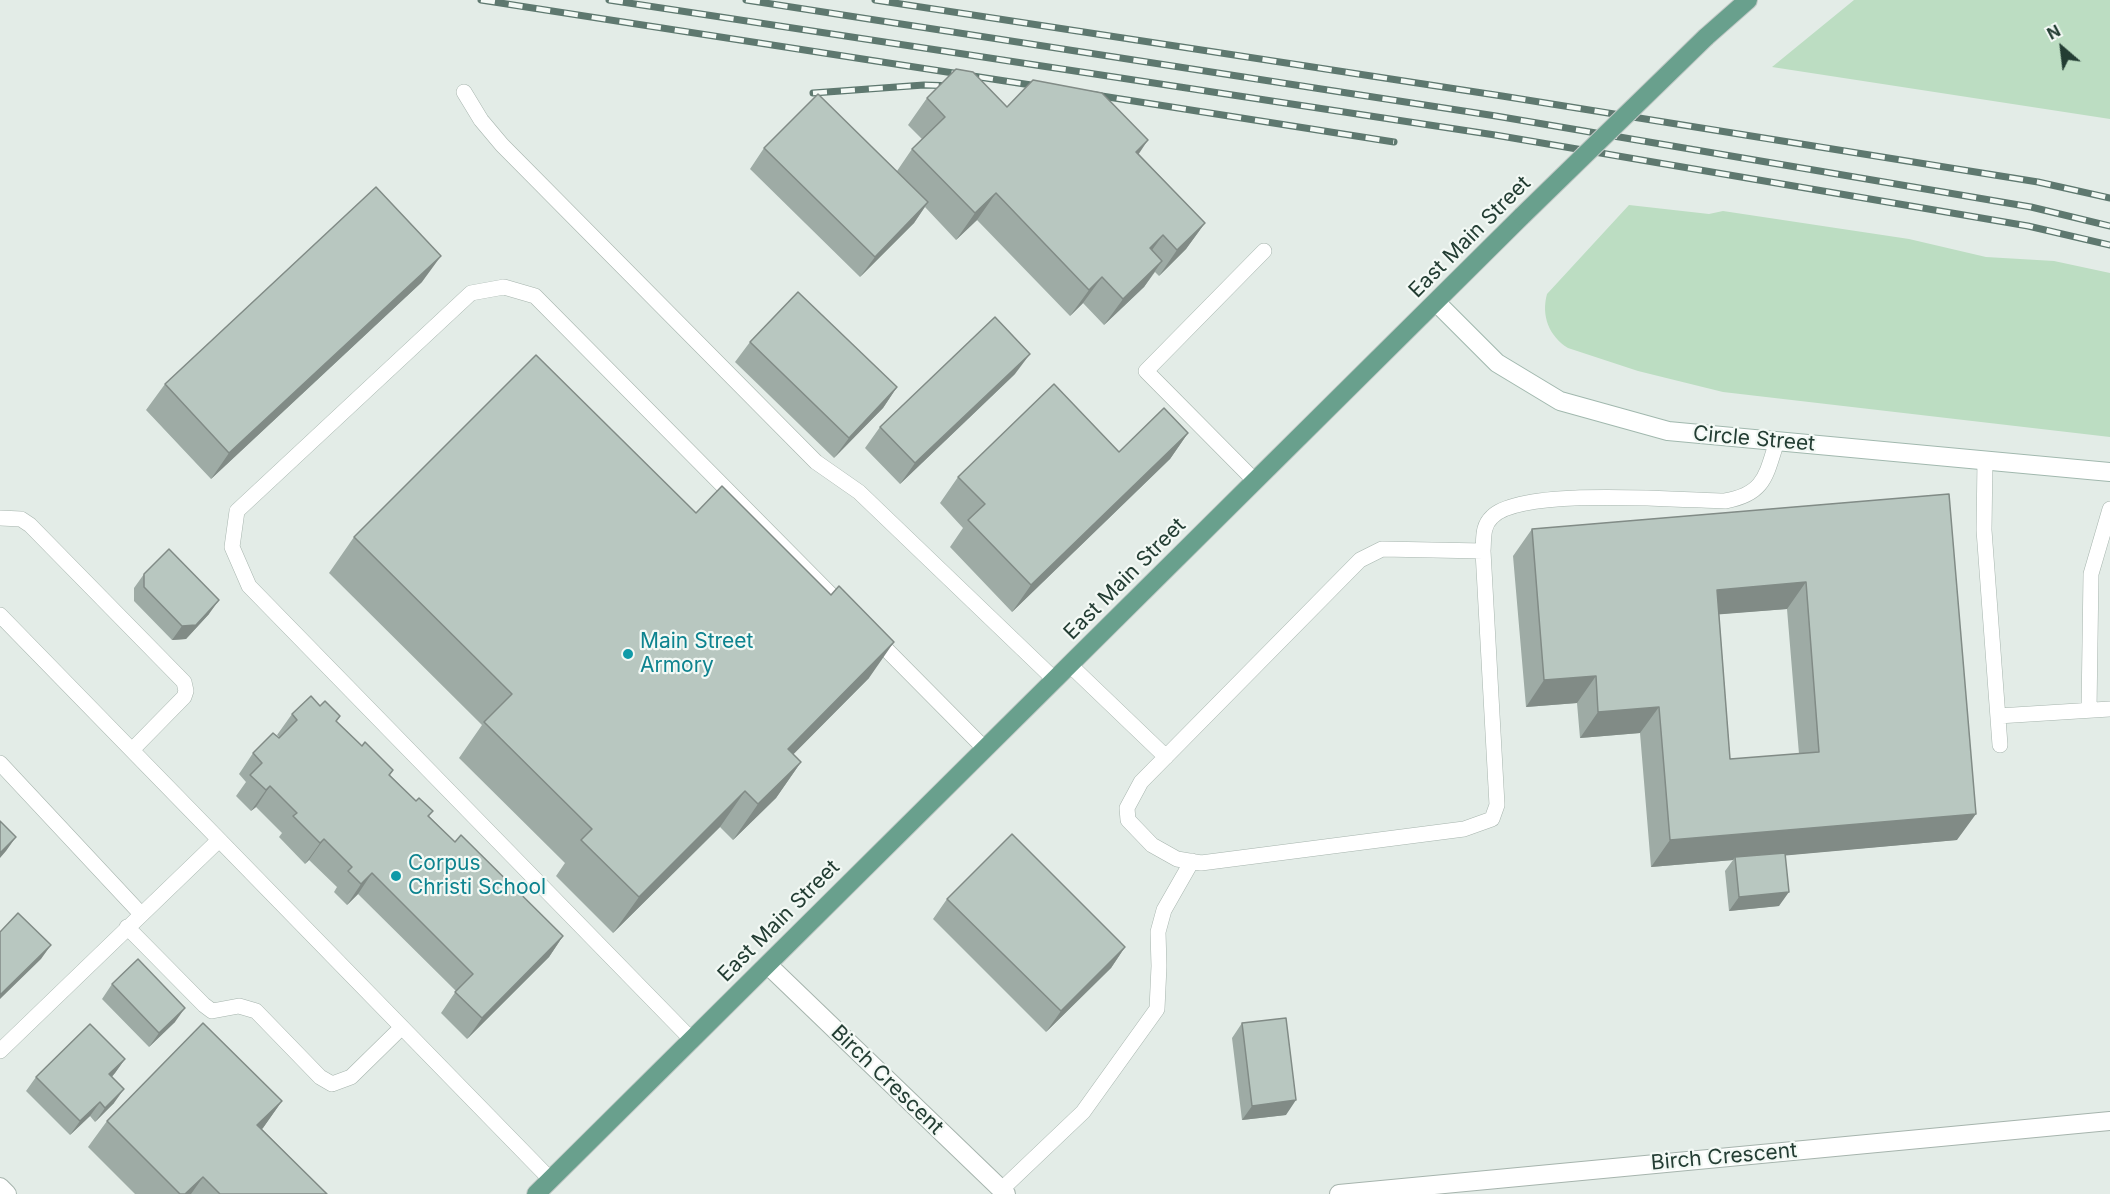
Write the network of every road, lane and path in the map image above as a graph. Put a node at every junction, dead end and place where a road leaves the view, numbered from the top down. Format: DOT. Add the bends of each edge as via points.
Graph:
graph roads {
  1 [pos="1748,0"];
  2 [pos="464,92"];
  3 [pos="1264,250"];
  4 [pos="1436,302"];
  5 [pos="1777,441"];
  6 [pos="1984,460"];
  7 [pos="2110,472"];
  8 [pos="1255,482"];
  9 [pos="2110,509"];
  10 [pos="0,518"];
  11 [pos="1483,551"];
  12 [pos="0,615"];
  13 [pos="1070,665"];
  14 [pos="1054,680"];
  15 [pos="2110,709"];
  16 [pos="2089,711"];
  17 [pos="1998,716"];
  18 [pos="2000,745"];
  19 [pos="985,749"];
  20 [pos="132,750"];
  21 [pos="1166,757"];
  22 [pos="0,763"];
  23 [pos="219,840"];
  24 [pos="1192,861"];
  25 [pos="141,914"];
  26 [pos="127,927"];
  27 [pos="768,964"];
  28 [pos="402,1027"];
  29 [pos="692,1040"];
  30 [pos="0,1051"];
  31 [pos="2110,1121"];
  32 [pos="551,1180"];
  33 [pos="0,1187"];
  34 [pos="1004,1192"];
  35 [pos="7,1194"];
  36 [pos="536,1194"];
  37 [pos="1339,1194"];
  1 -- 4 [label="main road, East Main Street, bridge"];
  2 -- 14 [label="lane" via="502,145 816,462 859,492"];
  3 -- 8 [label="lane" via="1146,371"];
  4 -- 5 [label="street, Circle Street" via="1497,363 1560,401 1668,431"];
  4 -- 8 [label="main road, East Main Street"];
  5 -- 6 [label="street, Circle Street"];
  5 -- 11 [label="lane" via="1765,480 1738,499 1614,497 1513,505 1493,515 1485,526"];
  6 -- 7 [label="street, Circle Street"];
  6 -- 17 [label="lane" via="1984,530"];
  8 -- 13 [label="main road, East Main Street"];
  9 -- 16 [label="lane" via="2091,574"];
  10 -- 20 [label="lane" via="21,519 30,525 184,682 184,697"];
  11 -- 21 [label="lane" via="1382,549 1360,560"];
  11 -- 24 [label="lane" via="1497,805 1492,819 1464,829 1201,863"];
  12 -- 20 [label="lane"];
  13 -- 14 [label="main road, East Main Street"];
  13 -- 21 [label="lane"];
  14 -- 19 [label="main road, East Main Street"];
  15 -- 16 [label="lane"];
  16 -- 17 [label="lane"];
  17 -- 18 [label="lane"];
  19 -- 27 [label="main road, East Main Street"];
  19 -- 29 [label="lane" via="535,296 504,286 471,293 237,511 232,547 249,586"];
  20 -- 23 [label="lane"];
  21 -- 24 [label="lane" via="1141,782 1127,808 1128,820 1152,845 1177,859"];
  22 -- 25 [label="lane"];
  23 -- 25 [label="lane"];
  23 -- 28 [label="lane"];
  24 -- 34 [label="lane" via="1164,910 1158,932 1157,1009 1083,1112"];
  25 -- 26 [label="lane"];
  26 -- 28 [label="lane" via="204,1005 212,1011 239,1006 256,1011 320,1077 332,1084 351,1077"];
  26 -- 30 [label="lane"];
  27 -- 29 [label="main road, East Main Street"];
  27 -- 34 [label="street, Birch Crescent"];
  28 -- 32 [label="lane"];
  29 -- 32 [label="main road, East Main Street"];
  31 -- 37 [label="street, Birch Crescent"];
  32 -- 36 [label="main road, East Main Street"];
  33 -- 35 [label="street"];
}
